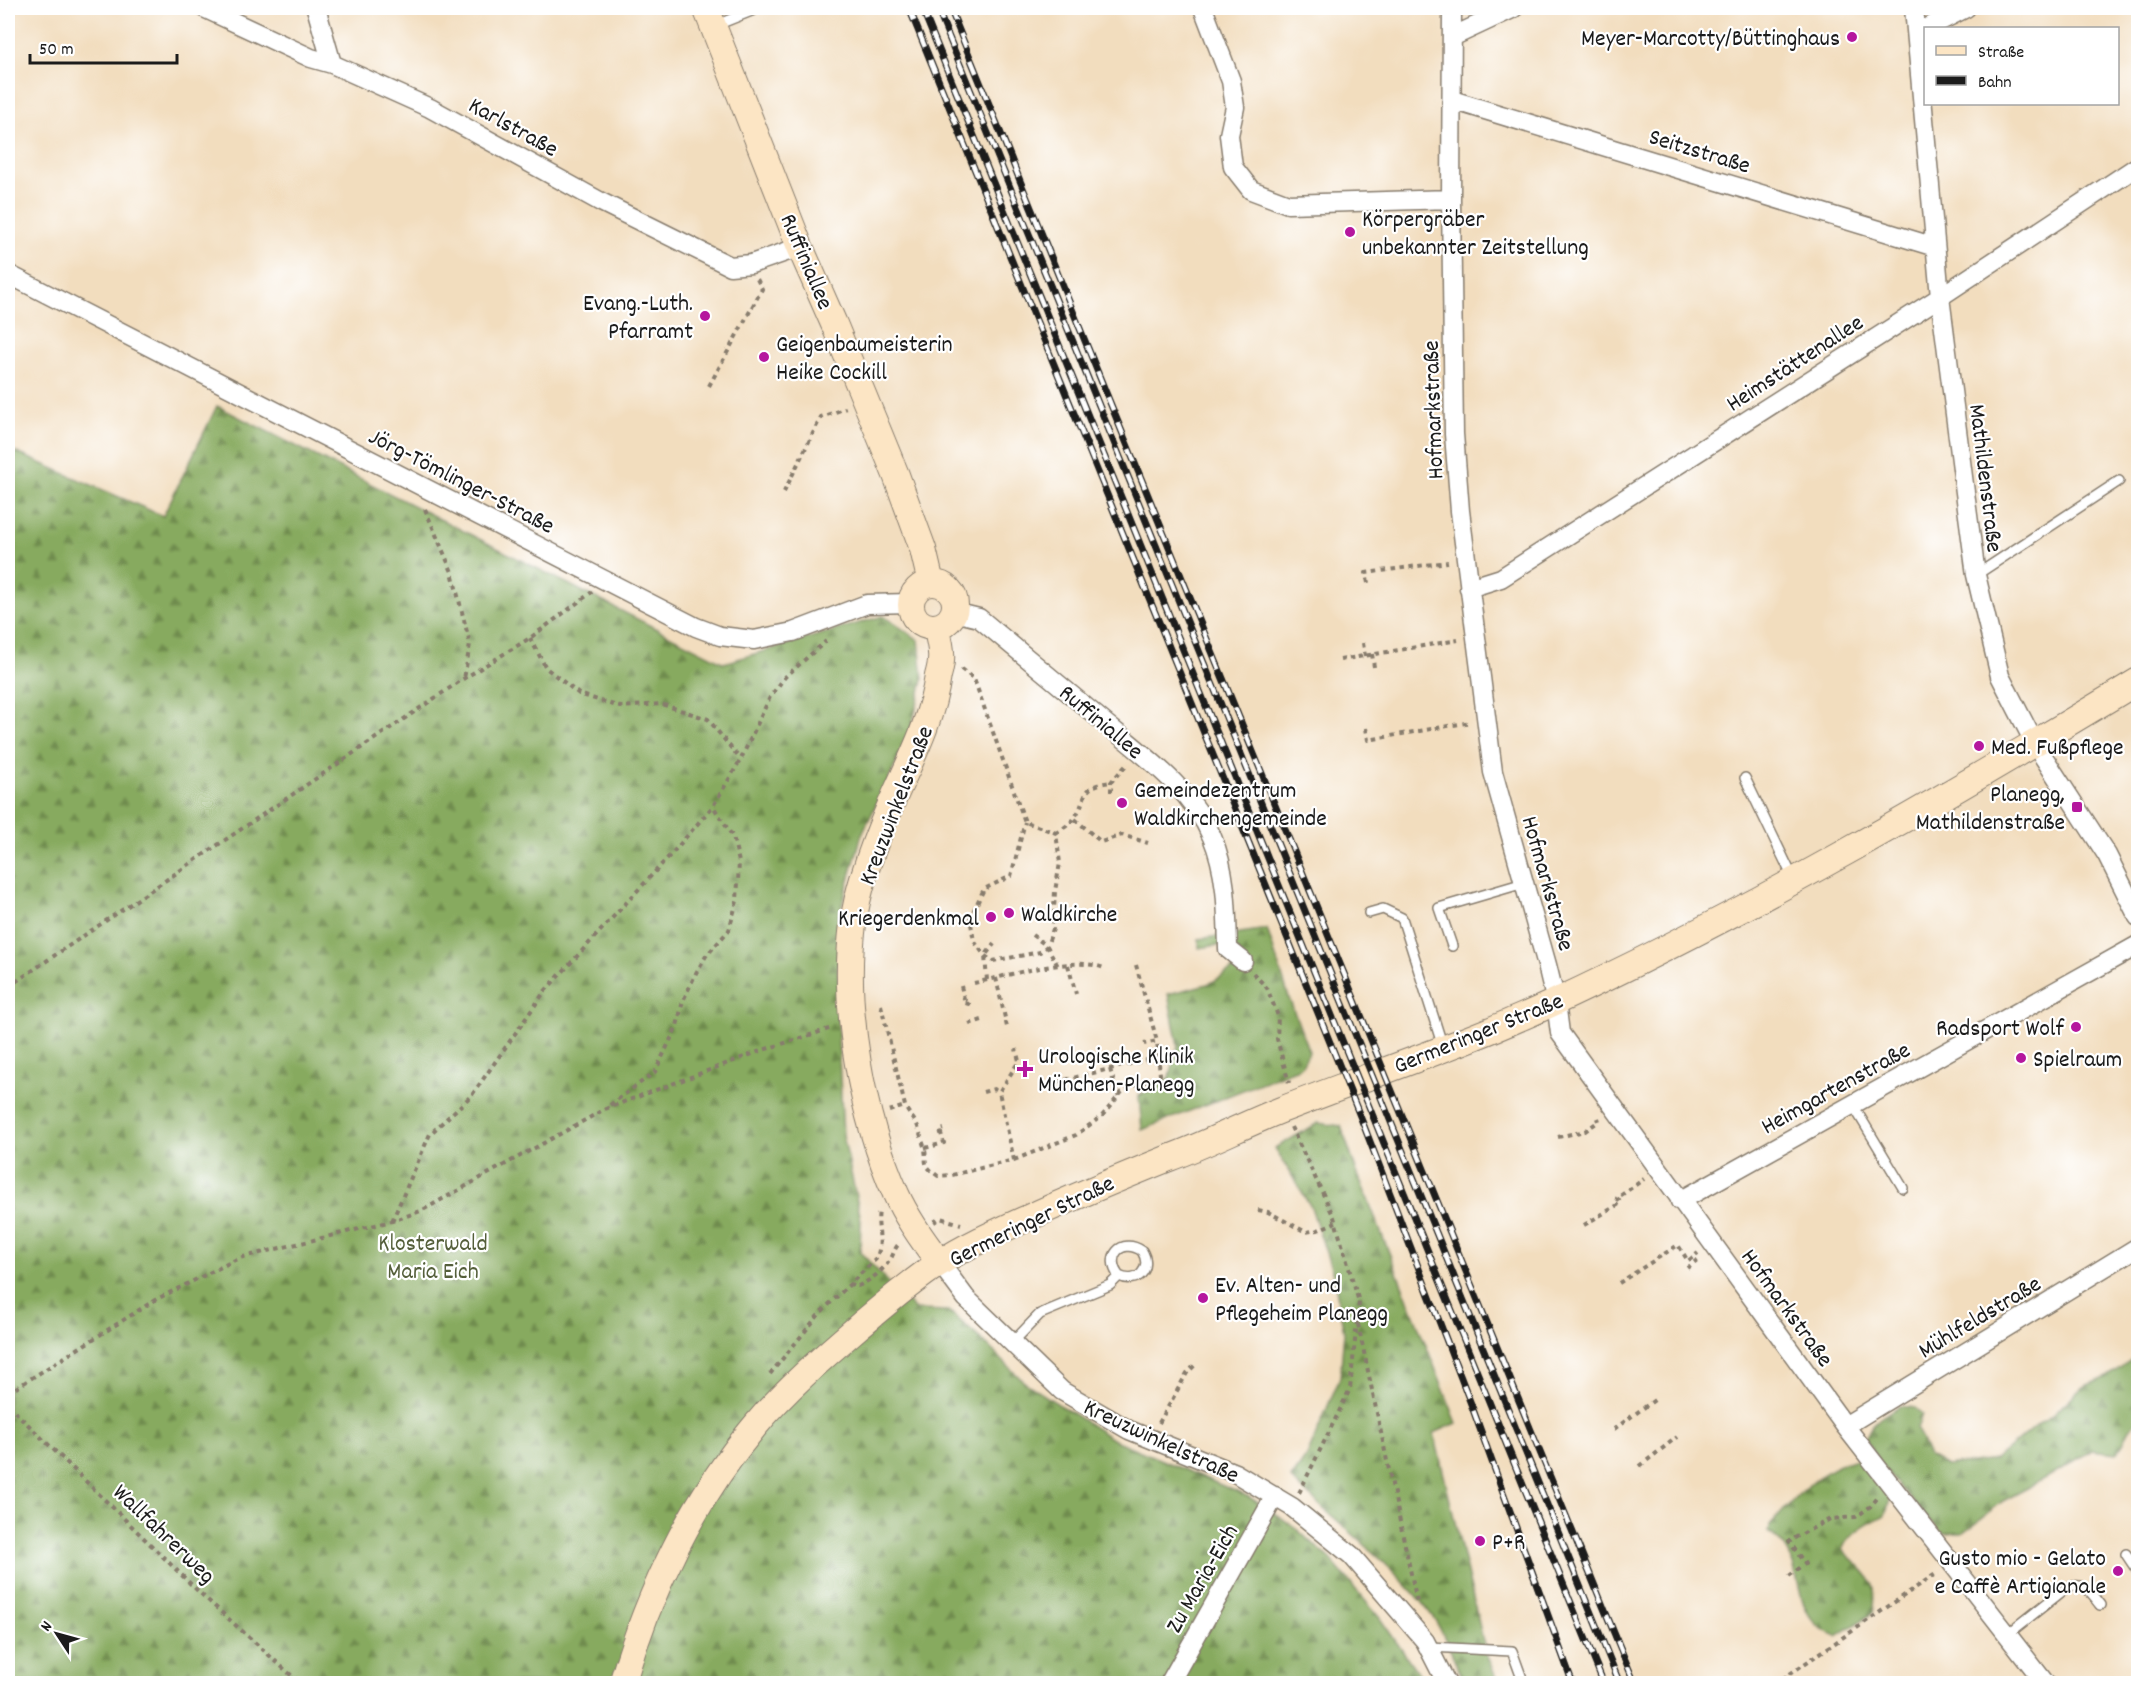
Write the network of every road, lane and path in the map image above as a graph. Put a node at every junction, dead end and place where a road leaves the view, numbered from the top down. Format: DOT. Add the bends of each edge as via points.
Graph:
graph roads {
  1 [pos="204,8"];
  2 [pos="316,8"];
  3 [pos="759,8"];
  4 [pos="1203,8"];
  5 [pos="1452,8"];
  6 [pos="1514,8"];
  7 [pos="1914,8"];
  8 [pos="1966,8"];
  9 [pos="710,17"];
  10 [pos="1929,27"];
  11 [pos="1923,30"];
  12 [pos="1452,37"];
  13 [pos="1924,48"];
  14 [pos="332,64"];
  15 [pos="1452,100"];
  16 [pos="1927,105"];
  17 [pos="2139,166"];
  18 [pos="1451,199"];
  19 [pos="800,247"];
  20 [pos="1935,247"];
  21 [pos="751,264"];
  22 [pos="8,274"];
  23 [pos="1940,297"];
  24 [pos="709,386"];
  25 [pos="866,400"];
  26 [pos="413,482"];
  27 [pos="2119,482"];
  28 [pos="784,492"];
  29 [pos="1466,559"];
  30 [pos="1976,575"];
  31 [pos="607,582"];
  32 [pos="1368,583"];
  33 [pos="931,584"];
  34 [pos="1469,588"];
  35 [pos="912,603"];
  36 [pos="945,619"];
  37 [pos="1476,637"];
  38 [pos="530,638"];
  39 [pos="827,640"];
  40 [pos="1363,643"];
  41 [pos="942,654"];
  42 [pos="1372,654"];
  43 [pos="1365,656"];
  44 [pos="1341,660"];
  45 [pos="1374,667"];
  46 [pos="463,679"];
  47 [pos="2139,681"];
  48 [pos="1486,720"];
  49 [pos="1366,728"];
  50 [pos="2035,744"];
  51 [pos="741,759"];
  52 [pos="1118,774"];
  53 [pos="1745,778"];
  54 [pos="1112,782"];
  55 [pos="1111,792"];
  56 [pos="713,806"];
  57 [pos="1075,819"];
  58 [pos="1025,822"];
  59 [pos="1056,833"];
  60 [pos="1148,843"];
  61 [pos="1794,880"];
  62 [pos="1524,883"];
  63 [pos="1369,914"];
  64 [pos="2139,917"];
  65 [pos="1032,935"];
  66 [pos="994,944"];
  67 [pos="2139,945"];
  68 [pos="1047,946"];
  69 [pos="1452,946"];
  70 [pos="985,956"];
  71 [pos="1243,961"];
  72 [pos="1068,964"];
  73 [pos="1136,965"];
  74 [pos="1058,966"];
  75 [pos="1104,968"];
  76 [pos="996,978"];
  77 [pos="987,980"];
  78 [pos="974,983"];
  79 [pos="961,986"];
  80 [pos="8,987"];
  81 [pos="1076,994"];
  82 [pos="964,996"];
  83 [pos="1556,1002"];
  84 [pos="881,1005"];
  85 [pos="982,1020"];
  86 [pos="853,1024"];
  87 [pos="969,1024"];
  88 [pos="1007,1027"];
  89 [pos="1157,1041"];
  90 [pos="1144,1044"];
  91 [pos="1443,1048"];
  92 [pos="1016,1049"];
  93 [pos="1159,1057"];
  94 [pos="1110,1069"];
  95 [pos="1287,1078"];
  96 [pos="1048,1084"];
  97 [pos="983,1092"];
  98 [pos="999,1092"];
  99 [pos="1118,1096"];
  100 [pos="1853,1104"];
  101 [pos="905,1106"];
  102 [pos="605,1109"];
  103 [pos="883,1113"];
  104 [pos="1599,1121"];
  105 [pos="944,1130"];
  106 [pos="1293,1133"];
  107 [pos="1058,1136"];
  108 [pos="1558,1137"];
  109 [pos="1060,1142"];
  110 [pos="925,1148"];
  111 [pos="1014,1160"];
  112 [pos="1639,1183"];
  113 [pos="1903,1188"];
  114 [pos="897,1195"];
  115 [pos="1680,1201"];
  116 [pos="1258,1210"];
  117 [pos="392,1221"];
  118 [pos="1336,1222"];
  119 [pos="1584,1225"];
  120 [pos="918,1233"];
  121 [pos="2139,1247"];
  122 [pos="1707,1253"];
  123 [pos="1686,1258"];
  124 [pos="940,1263"];
  125 [pos="1687,1268"];
  126 [pos="1119,1276"];
  127 [pos="1619,1283"];
  128 [pos="1357,1319"];
  129 [pos="1011,1344"];
  130 [pos="1197,1363"];
  131 [pos="8,1393"];
  132 [pos="1656,1400"];
  133 [pos="8,1405"];
  134 [pos="1150,1419"];
  135 [pos="1159,1423"];
  136 [pos="1845,1426"];
  137 [pos="1170,1427"];
  138 [pos="1614,1429"];
  139 [pos="1677,1437"];
  140 [pos="1640,1466"];
  141 [pos="1892,1486"];
  142 [pos="1275,1496"];
  143 [pos="1292,1507"];
  144 [pos="2126,1554"];
  145 [pos="1953,1563"];
  146 [pos="2139,1572"];
  147 [pos="1789,1576"];
  148 [pos="2102,1605"];
  149 [pos="1418,1606"];
  150 [pos="2008,1634"];
  151 [pos="1429,1647"];
  152 [pos="301,1683"];
  153 [pos="622,1683"];
  154 [pos="1169,1683"];
  155 [pos="1447,1683"];
  156 [pos="1524,1683"];
  157 [pos="1775,1683"];
  158 [pos="2046,1683"];
  1 -- 14 [label="street, Karlstraße"];
  2 -- 14 [label="street"];
  3 -- 9 [label="lane"];
  4 -- 18 [label="street" via="1232,81 1235,108 1229,135 1233,166 1251,190 1288,204"];
  5 -- 12 [label="street, Hofmarkstraße"];
  6 -- 12 [label="street"];
  7 -- 11 [label="street, Mathildenstraße"];
  8 -- 10 [label="street"];
  9 -- 19 [label="main road, Ruffiniallee"];
  11 -- 13 [label="street, Mathildenstraße"];
  12 -- 15 [label="street, Hofmarkstraße"];
  14 -- 21 [label="street, Karlstraße" via="430,108 601,202 730,266"];
  15 -- 18 [label="street, Hofmarkstraße"];
  15 -- 20 [label="street, Seitzstraße"];
  16 -- 20 [label="street, Mathildenstraße"];
  17 -- 23 [label="street, Heimstättenallee"];
  18 -- 29 [label="street, Hofmarkstraße" via="1454,434"];
  19 -- 21 [label="street, Karlstraße"];
  19 -- 25 [label="main road, Ruffiniallee"];
  20 -- 23 [label="street, Mathildenstraße"];
  21 -- 24 [label="path" via="762,288"];
  22 -- 26 [label="street, Jörg-Tömlinger-Straße"];
  23 -- 30 [label="street, Mathildenstraße"];
  23 -- 34 [label="street, Heimstättenallee" via="1501,578"];
  25 -- 28 [label="path" via="821,417"];
  25 -- 33 [label="main road, Ruffiniallee" via="923,549"];
  26 -- 31 [label="street, Jörg-Tömlinger-Straße"];
  26 -- 46 [label="path" via="452,572 470,644"];
  27 -- 30 [label="lane"];
  29 -- 32 [label="path" via="1366,573"];
  29 -- 34 [label="street, Hofmarkstraße"];
  30 -- 50 [label="street, Mathildenstraße" via="2000,676"];
  31 -- 35 [label="street, Jörg-Tömlinger-Straße" via="704,630 754,640 793,632 867,604"];
  31 -- 38 [label="path"];
  33 -- 35 [label="main road" via="918,590"];
  33 -- 36 [label="main road" via="947,588 952,595 955,603"];
  34 -- 37 [label="street, Hofmarkstraße"];
  35 -- 36 [label="main road, Ruffiniallee" via="918,621 929,627"];
  36 -- 41 [label="main road, Kreuzwinkelstraße"];
  36 -- 71 [label="street, Ruffiniallee" via="979,618 1176,785 1195,807 1212,837 1225,883 1228,949"];
  37 -- 42 [label="path"];
  37 -- 48 [label="street, Hofmarkstraße"];
  38 -- 46 [label="path"];
  38 -- 51 [label="path" via="546,668 579,694 620,707 661,704 708,719"];
  39 -- 51 [label="path" via="785,676"];
  40 -- 43 [label="path"];
  41 -- 58 [label="path" via="974,679"];
  41 -- 86 [label="main road, Kreuzwinkelstraße" via="928,722 887,813 853,922"];
  42 -- 43 [label="path"];
  42 -- 45 [label="path"];
  43 -- 44 [label="path"];
  46 -- 80 [label="path"];
  47 -- 50 [label="main road, Germeringer Straße"];
  48 -- 49 [label="path" via="1368,740"];
  48 -- 62 [label="street, Hofmarkstraße" via="1493,772"];
  50 -- 61 [label="main road, Germeringer Straße"];
  50 -- 64 [label="street, Mathildenstraße" via="2107,855"];
  51 -- 56 [label="path"];
  52 -- 54 [label="path"];
  53 -- 61 [label="lane"];
  54 -- 55 [label="path"];
  54 -- 57 [label="path" via="1096,784 1084,796"];
  56 -- 102 [label="path" via="733,837 740,862 737,901 729,930 696,973 655,1072"];
  56 -- 117 [label="path" via="545,991 472,1095 430,1134"];
  57 -- 59 [label="path"];
  57 -- 60 [label="path" via="1101,842 1122,835"];
  58 -- 59 [label="path"];
  58 -- 70 [label="path" via="1011,876 984,889 970,918 974,941"];
  59 -- 68 [label="path" via="1060,863 1053,928"];
  61 -- 83 [label="main road, Germeringer Straße"];
  62 -- 69 [label="lane" via="1439,908"];
  62 -- 83 [label="street, Hofmarkstraße"];
  63 -- 91 [label="lane" via="1383,909 1402,918"];
  65 -- 68 [label="path"];
  66 -- 70 [label="path"];
  67 -- 100 [label="street, Heimgartenstraße"];
  68 -- 70 [label="path" via="1040,952 993,961"];
  68 -- 74 [label="path"];
  70 -- 77 [label="path"];
  71 -- 95 [label="path" via="1267,988 1278,1016 1277,1039"];
  72 -- 74 [label="path"];
  72 -- 75 [label="path" via="1092,963"];
  72 -- 81 [label="path"];
  73 -- 89 [label="path"];
  74 -- 76 [label="path"];
  76 -- 77 [label="path"];
  76 -- 88 [label="path"];
  77 -- 78 [label="path"];
  79 -- 82 [label="path" via="963,996 964,1000 965,1003 969,1002 968,1000 965,1000 963,1000 964,1004 970,1006 971,1000"];
  83 -- 91 [label="main road, Germeringer Straße"];
  83 -- 115 [label="street, Hofmarkstraße" via="1560,1033"];
  84 -- 101 [label="path"];
  85 -- 87 [label="path"];
  86 -- 102 [label="path" via="763,1050"];
  86 -- 114 [label="main road, Kreuzwinkelstraße" via="876,1143"];
  89 -- 90 [label="path"];
  89 -- 93 [label="path"];
  91 -- 124 [label="main road, Germeringer Straße" via="1110,1180 981,1239"];
  92 -- 98 [label="path" via="1019,1061"];
  93 -- 94 [label="path"];
  93 -- 99 [label="path" via="1158,1077"];
  94 -- 96 [label="path"];
  94 -- 99 [label="path"];
  97 -- 98 [label="path"];
  98 -- 111 [label="path"];
  99 -- 109 [label="path" via="1090,1126"];
  100 -- 113 [label="lane"];
  100 -- 115 [label="street, Heimgartenstraße"];
  101 -- 103 [label="path"];
  101 -- 110 [label="path" via="918,1125"];
  102 -- 117 [label="path" via="421,1211"];
  104 -- 108 [label="path" via="1585,1131"];
  105 -- 110 [label="path" via="940,1130 944,1143"];
  106 -- 118 [label="path"];
  107 -- 109 [label="path"];
  109 -- 111 [label="path"];
  110 -- 111 [label="path" via="924,1161 938,1176"];
  112 -- 119 [label="path" via="1617,1198 1621,1203"];
  114 -- 120 [label="main road, Kreuzwinkelstraße"];
  114 -- 120 [label="path" via="881,1206 881,1240 876,1259 849,1284 865,1283 891,1259 895,1248"];
  115 -- 136 [label="street, Hofmarkstraße"];
  116 -- 118 [label="path" via="1306,1233"];
  117 -- 131 [label="path" via="239,1258 155,1300"];
  118 -- 128 [label="path" via="1359,1302"];
  120 -- 124 [label="main road, Kreuzwinkelstraße"];
  121 -- 136 [label="street, Mühlfeldstraße"];
  122 -- 125 [label="path"];
  123 -- 127 [label="path" via="1678,1245"];
  124 -- 129 [label="street, Kreuzwinkelstraße" via="966,1298"];
  124 -- 153 [label="main road, Germeringer Straße" via="900,1291 814,1365 756,1424 697,1509 670,1559 646,1611"];
  126 -- 129 [label="lane" via="1110,1285 1040,1314"];
  128 -- 143 [label="path" via="1350,1389"];
  128 -- 149 [label="path"];
  129 -- 142 [label="street, Kreuzwinkelstraße" via="1062,1391 1129,1430 1235,1473"];
  130 -- 135 [label="path"];
  132 -- 138 [label="path"];
  133 -- 152 [label="path, Wallfahrerweg" via="201,1593"];
  134 -- 135 [label="path"];
  135 -- 137 [label="path"];
  136 -- 141 [label="street, Hofmarkstraße"];
  139 -- 140 [label="path"];
  141 -- 145 [label="street, Hofmarkstraße"];
  141 -- 147 [label="path" via="1856,1517 1830,1519 1789,1541 1805,1564"];
  142 -- 143 [label="street, Kreuzwinkelstraße"];
  142 -- 154 [label="street, Zu Maria-Eich"];
  143 -- 151 [label="street, Kreuzwinkelstraße" via="1352,1555"];
  144 -- 146 [label="lane"];
  145 -- 150 [label="street, Hofmarkstraße"];
  145 -- 157 [label="path"];
  148 -- 150 [label="lane" via="2083,1586 2074,1585"];
  150 -- 158 [label="street, Hofmarkstraße"];
  151 -- 155 [label="street, Kreuzwinkelstraße"];
  151 -- 156 [label="lane" via="1512,1651"];
}
